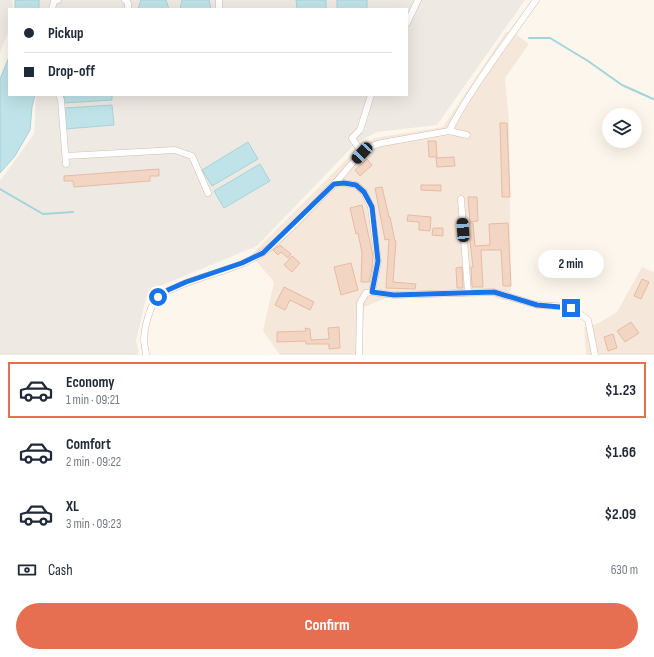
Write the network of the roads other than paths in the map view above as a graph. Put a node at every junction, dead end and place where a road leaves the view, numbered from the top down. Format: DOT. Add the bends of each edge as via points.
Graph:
graph roads {
  1 [pos="58,0"];
  2 [pos="418,0"];
  3 [pos="536,0"];
  4 [pos="52,8"];
  5 [pos="408,21"];
  6 [pos="59,96"];
  7 [pos="371,96"];
  8 [pos="449,131"];
  9 [pos="467,135"];
  10 [pos="362,153"];
  11 [pos="66,156"];
  12 [pos="66,164"];
  13 [pos="334,184"];
  14 [pos="208,193"];
  15 [pos="461,199"];
  16 [pos="372,292"];
  17 [pos="468,292"];
  18 [pos="146,355"];
  19 [pos="359,355"];
  20 [pos="595,355"];
  1 -- 4 [label="street" via="54,2"];
  2 -- 5 [label="street"];
  3 -- 8 [label="street" via="472,90"];
  6 -- 11 [label="street"];
  7 -- 10 [label="street" via="360,130 352,138"];
  8 -- 9 [label="street"];
  8 -- 10 [label="street" via="375,145"];
  10 -- 13 [label="street"];
  11 -- 12 [label="street"];
  11 -- 14 [label="street" via="175,150 192,156"];
  13 -- 16 [label="street" via="356,185 364,192 372,207 378,261"];
  13 -- 18 [label="street" via="263,253 186,282 158,297 153,302 144,338"];
  15 -- 17 [label="street"];
  16 -- 17 [label="street" via="394,295"];
  16 -- 19 [label="street" via="366,293 360,303"];
  17 -- 20 [label="street" via="494,292 537,305 571,308 588,320"];
}
